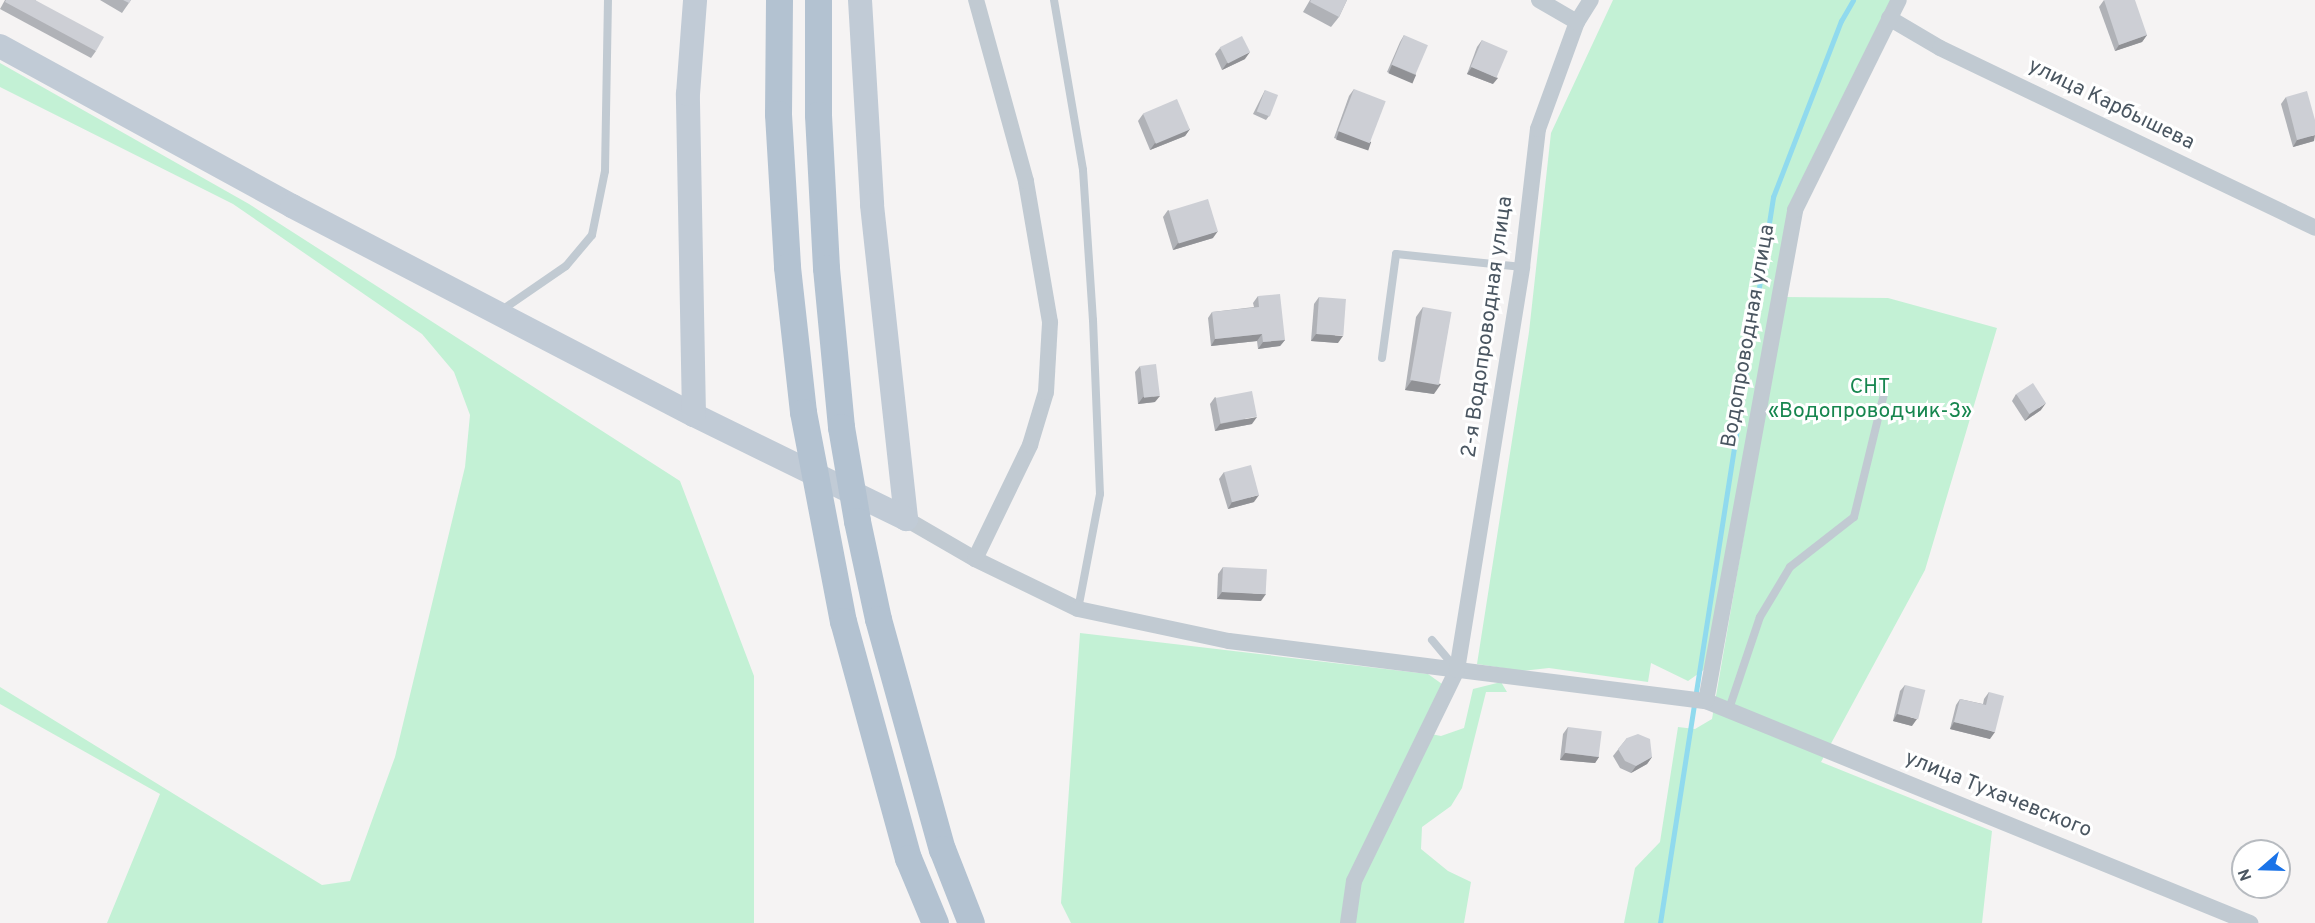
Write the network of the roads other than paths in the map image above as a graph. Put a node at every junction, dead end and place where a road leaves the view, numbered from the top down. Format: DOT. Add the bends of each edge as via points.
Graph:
graph roads {
  1 [pos="608,0"];
  2 [pos="695,0"];
  3 [pos="779,0"];
  4 [pos="818,0"];
  5 [pos="860,0"];
  6 [pos="976,0"];
  7 [pos="1054,0"];
  8 [pos="1539,0"];
  9 [pos="1591,0"];
  10 [pos="1899,0"];
  11 [pos="1889,18"];
  12 [pos="1577,22"];
  13 [pos="0,46"];
  14 [pos="2315,228"];
  15 [pos="1522,267"];
  16 [pos="499,312"];
  17 [pos="1382,358"];
  18 [pos="1884,394"];
  19 [pos="694,415"];
  20 [pos="906,519"];
  21 [pos="975,559"];
  22 [pos="1078,609"];
  23 [pos="1432,640"];
  24 [pos="1458,670"];
  25 [pos="1706,701"];
  26 [pos="1729,709"];
  27 [pos="935,923"];
  28 [pos="971,923"];
  29 [pos="1348,923"];
  30 [pos="2250,923"];
  1 -- 16 [label="lane" via="605,171 591,235 566,266"];
  2 -- 19 [label="street" via="688,94"];
  3 -- 27 [label="main road" via="778,114 786,256 803,412 843,621 908,858"];
  4 -- 28 [label="main road" via="818,115 826,268 841,427 878,619 942,849"];
  5 -- 20 [label="street" via="872,205"];
  6 -- 21 [label="street" via="1026,181 1050,321 1046,392 1030,445"];
  7 -- 22 [label="lane" via="1083,170 1094,320 1100,494"];
  8 -- 12 [label="street"];
  9 -- 12 [label="street, 2-я Водопроводная улица"];
  10 -- 11 [label="street, Водопроводная улица"];
  11 -- 14 [label="street, улица Карбышева" via="1940,48"];
  11 -- 25 [label="street, Водопроводная улица" via="1795,210"];
  12 -- 15 [label="street, 2-я Водопроводная улица" via="1538,129"];
  13 -- 16 [label="street" via="292,206"];
  15 -- 17 [label="lane" via="1396,254"];
  15 -- 24 [label="street, 2-я Водопроводная улица"];
  16 -- 19 [label="street"];
  18 -- 26 [label="lane" via="1854,517 1790,567 1760,617"];
  19 -- 20 [label="street"];
  20 -- 21 [label="street, улица Тухачевского"];
  21 -- 22 [label="street, улица Тухачевского"];
  22 -- 24 [label="street, улица Тухачевского" via="1229,641"];
  23 -- 24 [label="lane"];
  24 -- 25 [label="street, улица Тухачевского"];
  24 -- 29 [label="street, 2-я Водопроводная улица" via="1354,881"];
  25 -- 26 [label="street, улица Тухачевского"];
  26 -- 30 [label="street, улица Тухачевского"];
}
